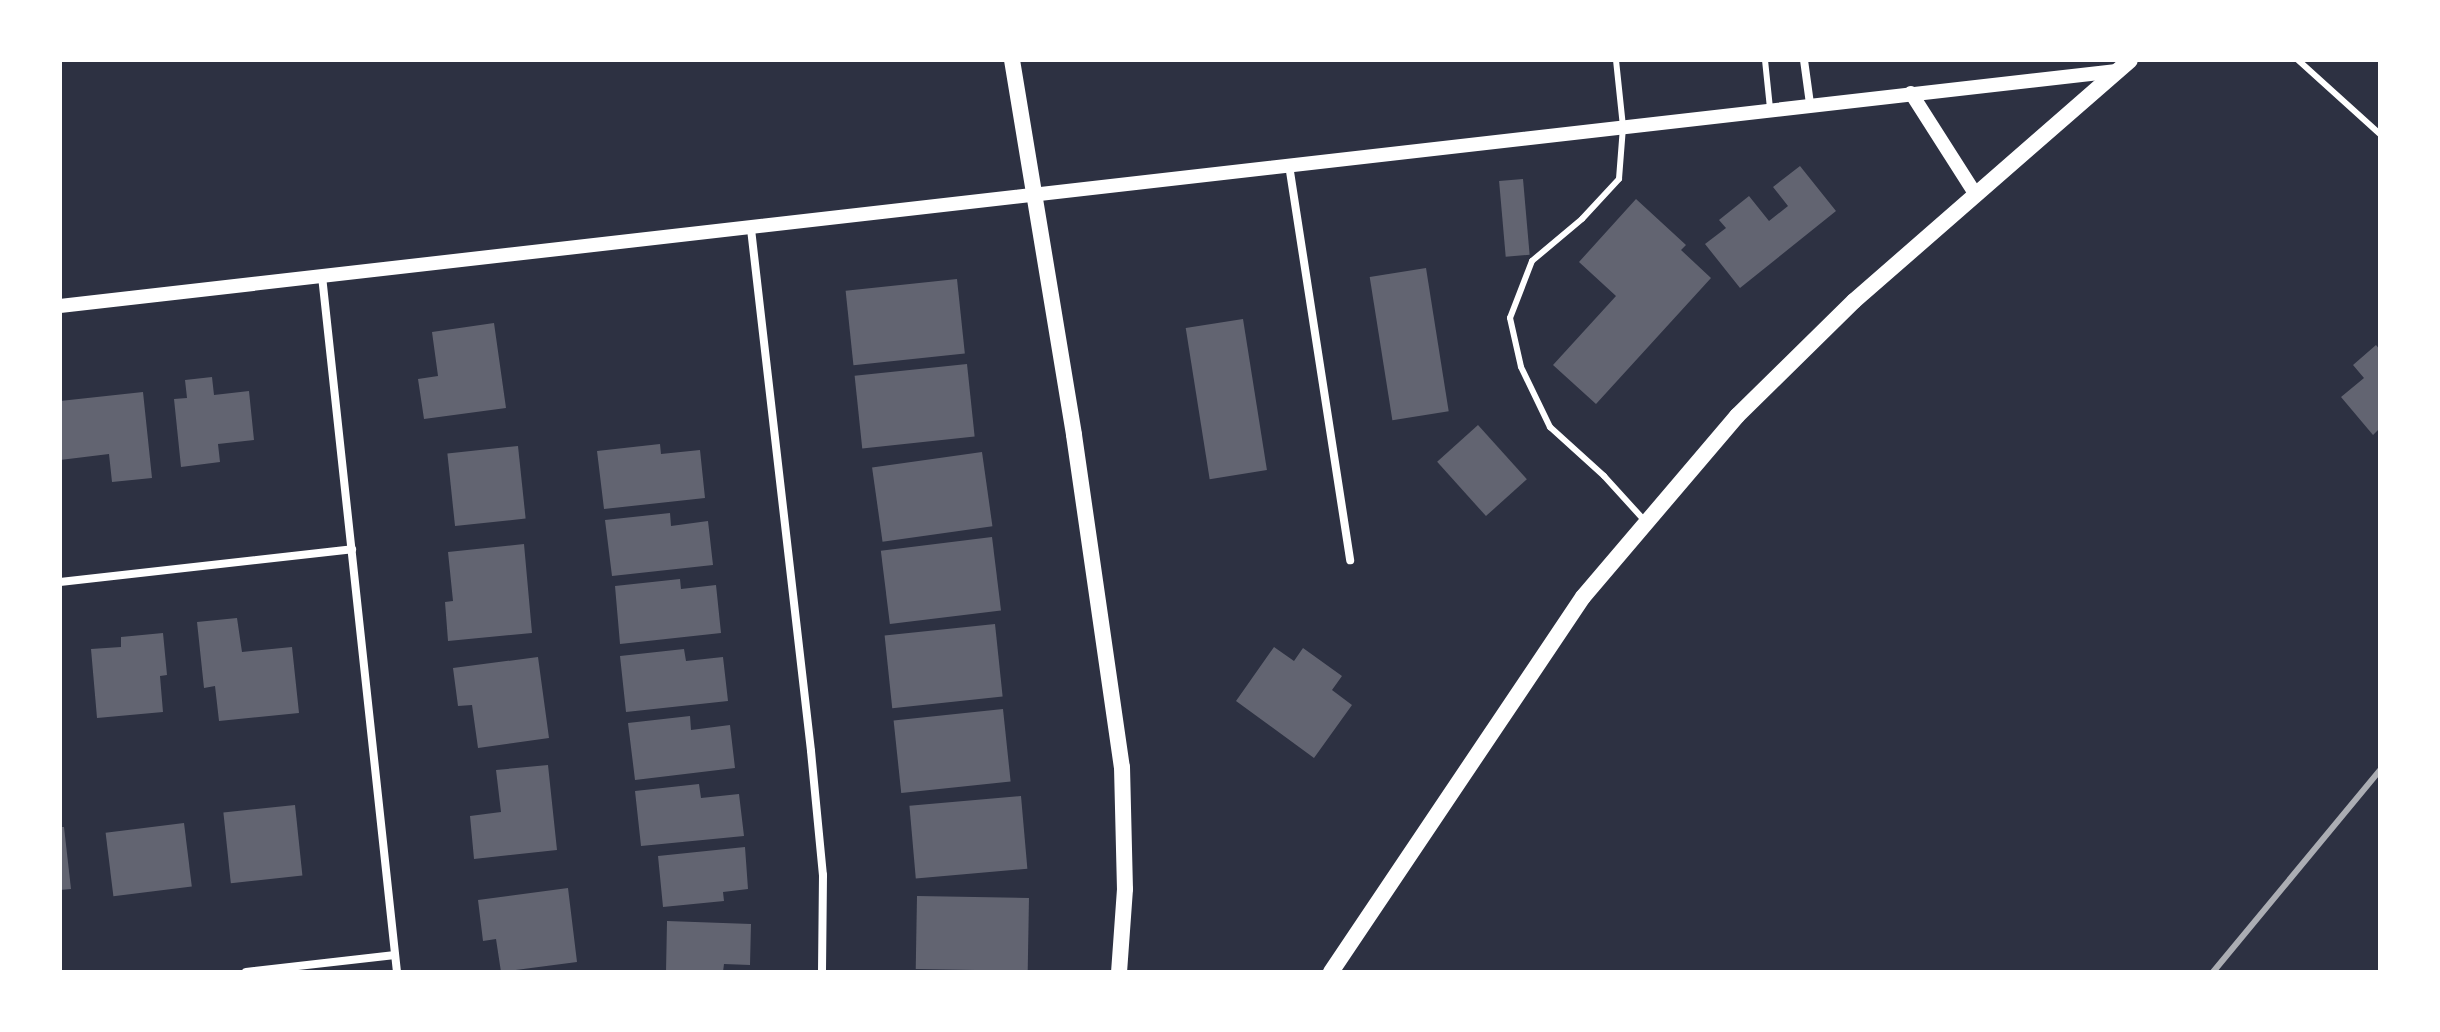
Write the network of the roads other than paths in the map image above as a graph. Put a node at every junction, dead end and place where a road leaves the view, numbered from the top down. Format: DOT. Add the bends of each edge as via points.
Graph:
graph roads {
  1 [pos="1012,60"];
  2 [pos="1616,60"];
  3 [pos="1765,60"];
  4 [pos="1804,60"];
  5 [pos="2298,60"];
  6 [pos="2124,65"];
  7 [pos="1911,93"];
  8 [pos="1810,104"];
  9 [pos="1770,109"];
  10 [pos="1623,127"];
  11 [pos="2380,134"];
  12 [pos="1289,165"];
  13 [pos="1033,192"];
  14 [pos="1976,195"];
  15 [pos="751,229"];
  16 [pos="322,276"];
  17 [pos="60,306"];
  18 [pos="1645,521"];
  19 [pos="352,549"];
  20 [pos="1350,560"];
  21 [pos="60,582"];
  22 [pos="395,955"];
  23 [pos="246,972"];
  24 [pos="397,972"];
  25 [pos="822,972"];
  26 [pos="1119,972"];
  27 [pos="1331,972"];
  1 -- 13 [label="main road"];
  2 -- 10 [label="lane"];
  3 -- 9 [label="lane"];
  4 -- 8 [label="street"];
  5 -- 11 [label="lane"];
  6 -- 7 [label="street"];
  6 -- 14 [label="main road"];
  7 -- 8 [label="street"];
  7 -- 14 [label="street"];
  8 -- 9 [label="street"];
  9 -- 10 [label="street"];
  10 -- 12 [label="street"];
  10 -- 18 [label="lane" via="1619,179 1532,261 1510,318 1521,367 1550,427"];
  12 -- 13 [label="street"];
  12 -- 20 [label="street"];
  13 -- 15 [label="street"];
  13 -- 26 [label="main road" via="1122,767 1125,889"];
  14 -- 18 [label="main road" via="1854,301 1737,416"];
  15 -- 16 [label="street"];
  15 -- 25 [label="street" via="823,875"];
  16 -- 17 [label="street"];
  16 -- 19 [label="street"];
  18 -- 27 [label="main road" via="1583,597"];
  19 -- 21 [label="street"];
  19 -- 22 [label="street"];
  22 -- 23 [label="street"];
  22 -- 24 [label="street"];
}
